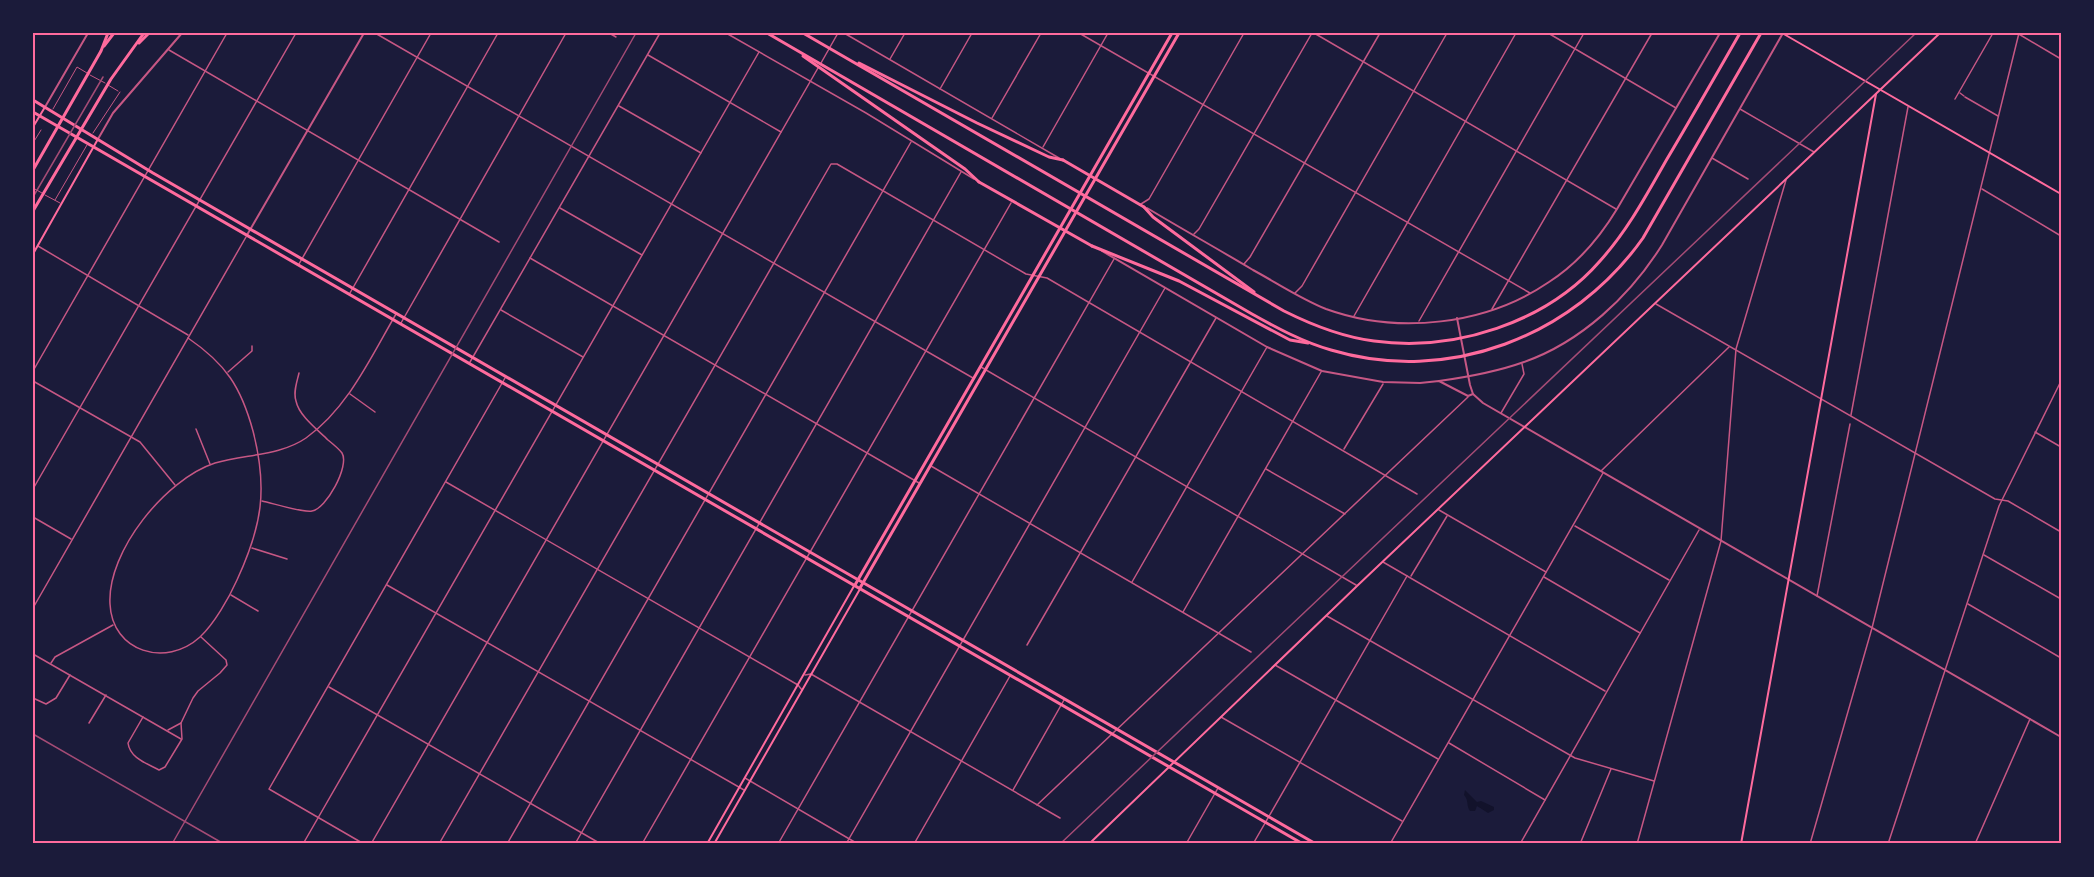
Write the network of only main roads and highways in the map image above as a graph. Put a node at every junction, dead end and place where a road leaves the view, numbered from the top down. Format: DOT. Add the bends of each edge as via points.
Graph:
graph roads {
  1 [pos="108,33"];
  2 [pos="114,33"];
  3 [pos="144,33"];
  4 [pos="149,33"];
  5 [pos="767,33"];
  6 [pos="803,33"];
  7 [pos="1172,33"];
  8 [pos="1179,33"];
  9 [pos="1740,33"];
  10 [pos="1761,33"];
  11 [pos="1783,33"];
  12 [pos="1940,33"];
  13 [pos="787,45"];
  14 [pos="134,49"];
  15 [pos="100,51"];
  16 [pos="842,55"];
  17 [pos="1880,90"];
  18 [pos="1876,94"];
  19 [pos="33,100"];
  20 [pos="45,107"];
  21 [pos="33,112"];
  22 [pos="39,116"];
  23 [pos="33,127"];
  24 [pos="98,139"];
  25 [pos="94,148"];
  26 [pos="33,170"];
  27 [pos="1089,176"];
  28 [pos="1096,179"];
  29 [pos="2061,194"];
  30 [pos="33,211"];
  31 [pos="1060,227"];
  32 [pos="1066,231"];
  33 [pos="33,254"];
  34 [pos="1260,298"];
  35 [pos="1311,344"];
  36 [pos="858,579"];
  37 [pos="864,582"];
  38 [pos="855,585"];
  39 [pos="860,588"];
  40 [pos="1174,762"];
  41 [pos="1169,767"];
  42 [pos="707,844"];
  43 [pos="714,844"];
  44 [pos="1089,844"];
  45 [pos="1303,844"];
  46 [pos="1316,844"];
  47 [pos="1741,844"];
  1 -- 15 [label="main road"];
  2 -- 15 [label="main road"];
  3 -- 14 [label="main road"];
  4 -- 14 [label="main road"];
  5 -- 13 [label="main road"];
  6 -- 16 [label="main road"];
  7 -- 27 [label="main road"];
  8 -- 28 [label="main road"];
  9 -- 34 [label="main road" via="1622,234 1591,271 1550,303 1485,332 1393,343 1335,333"];
  10 -- 35 [label="main road" via="1642,238 1602,286 1572,310 1518,340 1441,360 1378,359"];
  11 -- 17 [label="main road"];
  12 -- 17 [label="main road"];
  13 -- 31 [label="main road" via="979,182"];
  13 -- 35 [label="main road" via="1252,314"];
  14 -- 30 [label="main road" via="111,79"];
  15 -- 26 [label="main road"];
  16 -- 27 [label="main road"];
  16 -- 34 [label="main road"];
  17 -- 18 [label="main road"];
  17 -- 29 [label="main road"];
  18 -- 40 [label="main road"];
  18 -- 47 [label="main road"];
  19 -- 20 [label="main road"];
  20 -- 22 [label="main road"];
  20 -- 24 [label="main road"];
  21 -- 22 [label="main road"];
  22 -- 23 [label="main road"];
  22 -- 25 [label="main road"];
  24 -- 25 [label="main road"];
  24 -- 36 [label="main road"];
  25 -- 33 [label="main road"];
  25 -- 38 [label="main road"];
  27 -- 28 [label="main road"];
  27 -- 31 [label="main road"];
  28 -- 32 [label="main road"];
  28 -- 34 [label="main road" via="1142,206"];
  31 -- 32 [label="main road"];
  31 -- 36 [label="main road"];
  32 -- 35 [label="main road" via="1092,246 1179,281 1290,340"];
  32 -- 37 [label="main road"];
  36 -- 37 [label="main road"];
  36 -- 38 [label="main road"];
  37 -- 39 [label="main road"];
  37 -- 40 [label="main road"];
  38 -- 39 [label="main road"];
  38 -- 42 [label="main road"];
  39 -- 41 [label="main road"];
  39 -- 43 [label="main road"];
  40 -- 41 [label="main road"];
  40 -- 46 [label="main road"];
  41 -- 44 [label="main road"];
  41 -- 45 [label="main road"];
}
